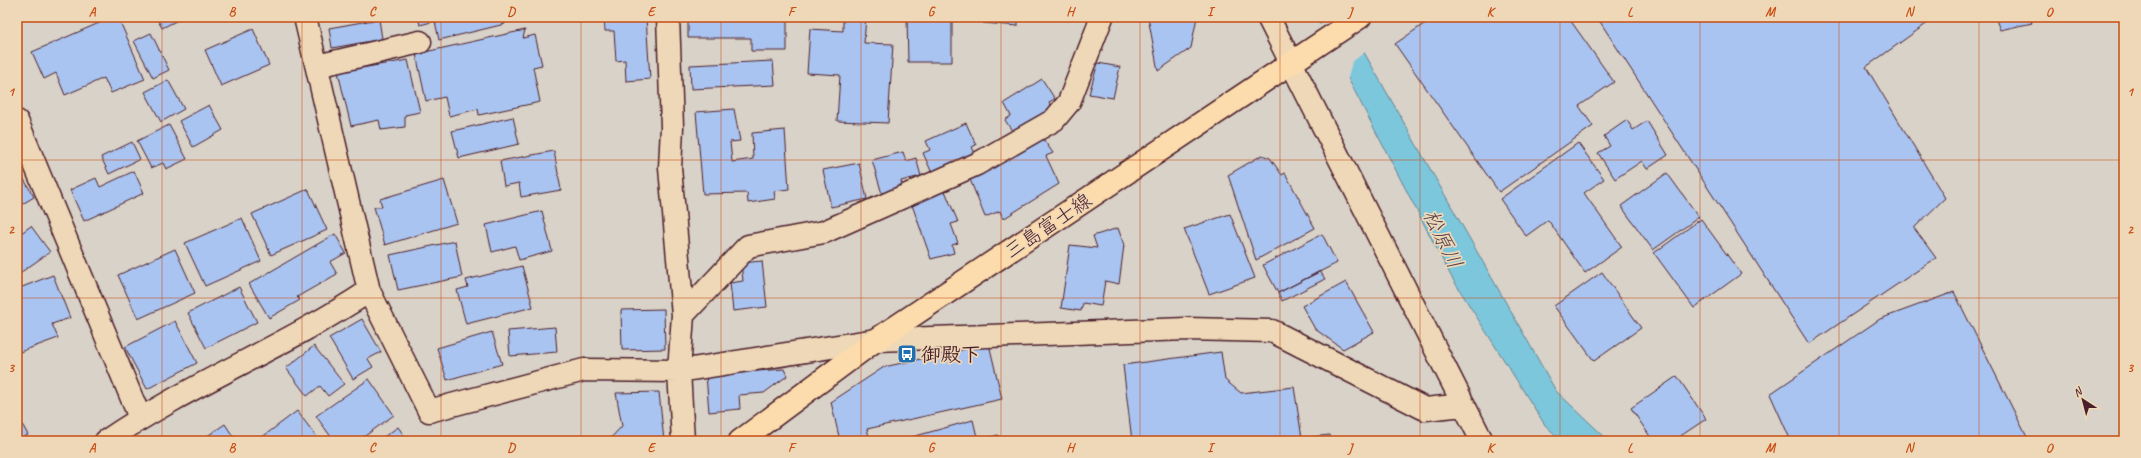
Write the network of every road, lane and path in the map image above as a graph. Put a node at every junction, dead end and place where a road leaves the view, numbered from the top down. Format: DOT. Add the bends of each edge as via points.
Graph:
graph roads {
  1 [pos="305,17"];
  2 [pos="668,17"];
  3 [pos="1102,17"];
  4 [pos="1268,17"];
  5 [pos="1356,20"];
  6 [pos="420,42"];
  7 [pos="1291,64"];
  8 [pos="317,66"];
  9 [pos="17,122"];
  10 [pos="369,291"];
  11 [pos="683,315"];
  12 [pos="876,340"];
  13 [pos="679,371"];
  14 [pos="1464,405"];
  15 [pos="140,418"];
  16 [pos="106,441"];
  17 [pos="683,441"];
  18 [pos="740,441"];
  19 [pos="1482,441"];
  1 -- 8 [label="street"];
  2 -- 11 [label="street" via="672,127 670,168"];
  3 -- 11 [label="street" via="1069,102 1054,120 977,164 824,232 748,246"];
  4 -- 7 [label="street"];
  5 -- 7 [label="main road, 三島富士線"];
  6 -- 8 [label="street"];
  7 -- 12 [label="main road, 三島富士線"];
  7 -- 14 [label="street"];
  8 -- 10 [label="street"];
  9 -- 15 [label="street"];
  10 -- 13 [label="street" via="429,411 584,370"];
  10 -- 15 [label="street" via="334,314"];
  11 -- 13 [label="street"];
  12 -- 13 [label="street"];
  12 -- 14 [label="street" via="1187,329 1272,331 1424,409"];
  12 -- 18 [label="main road, 三島富士線"];
  13 -- 17 [label="street"];
  14 -- 19 [label="street"];
  15 -- 16 [label="street"];
}
